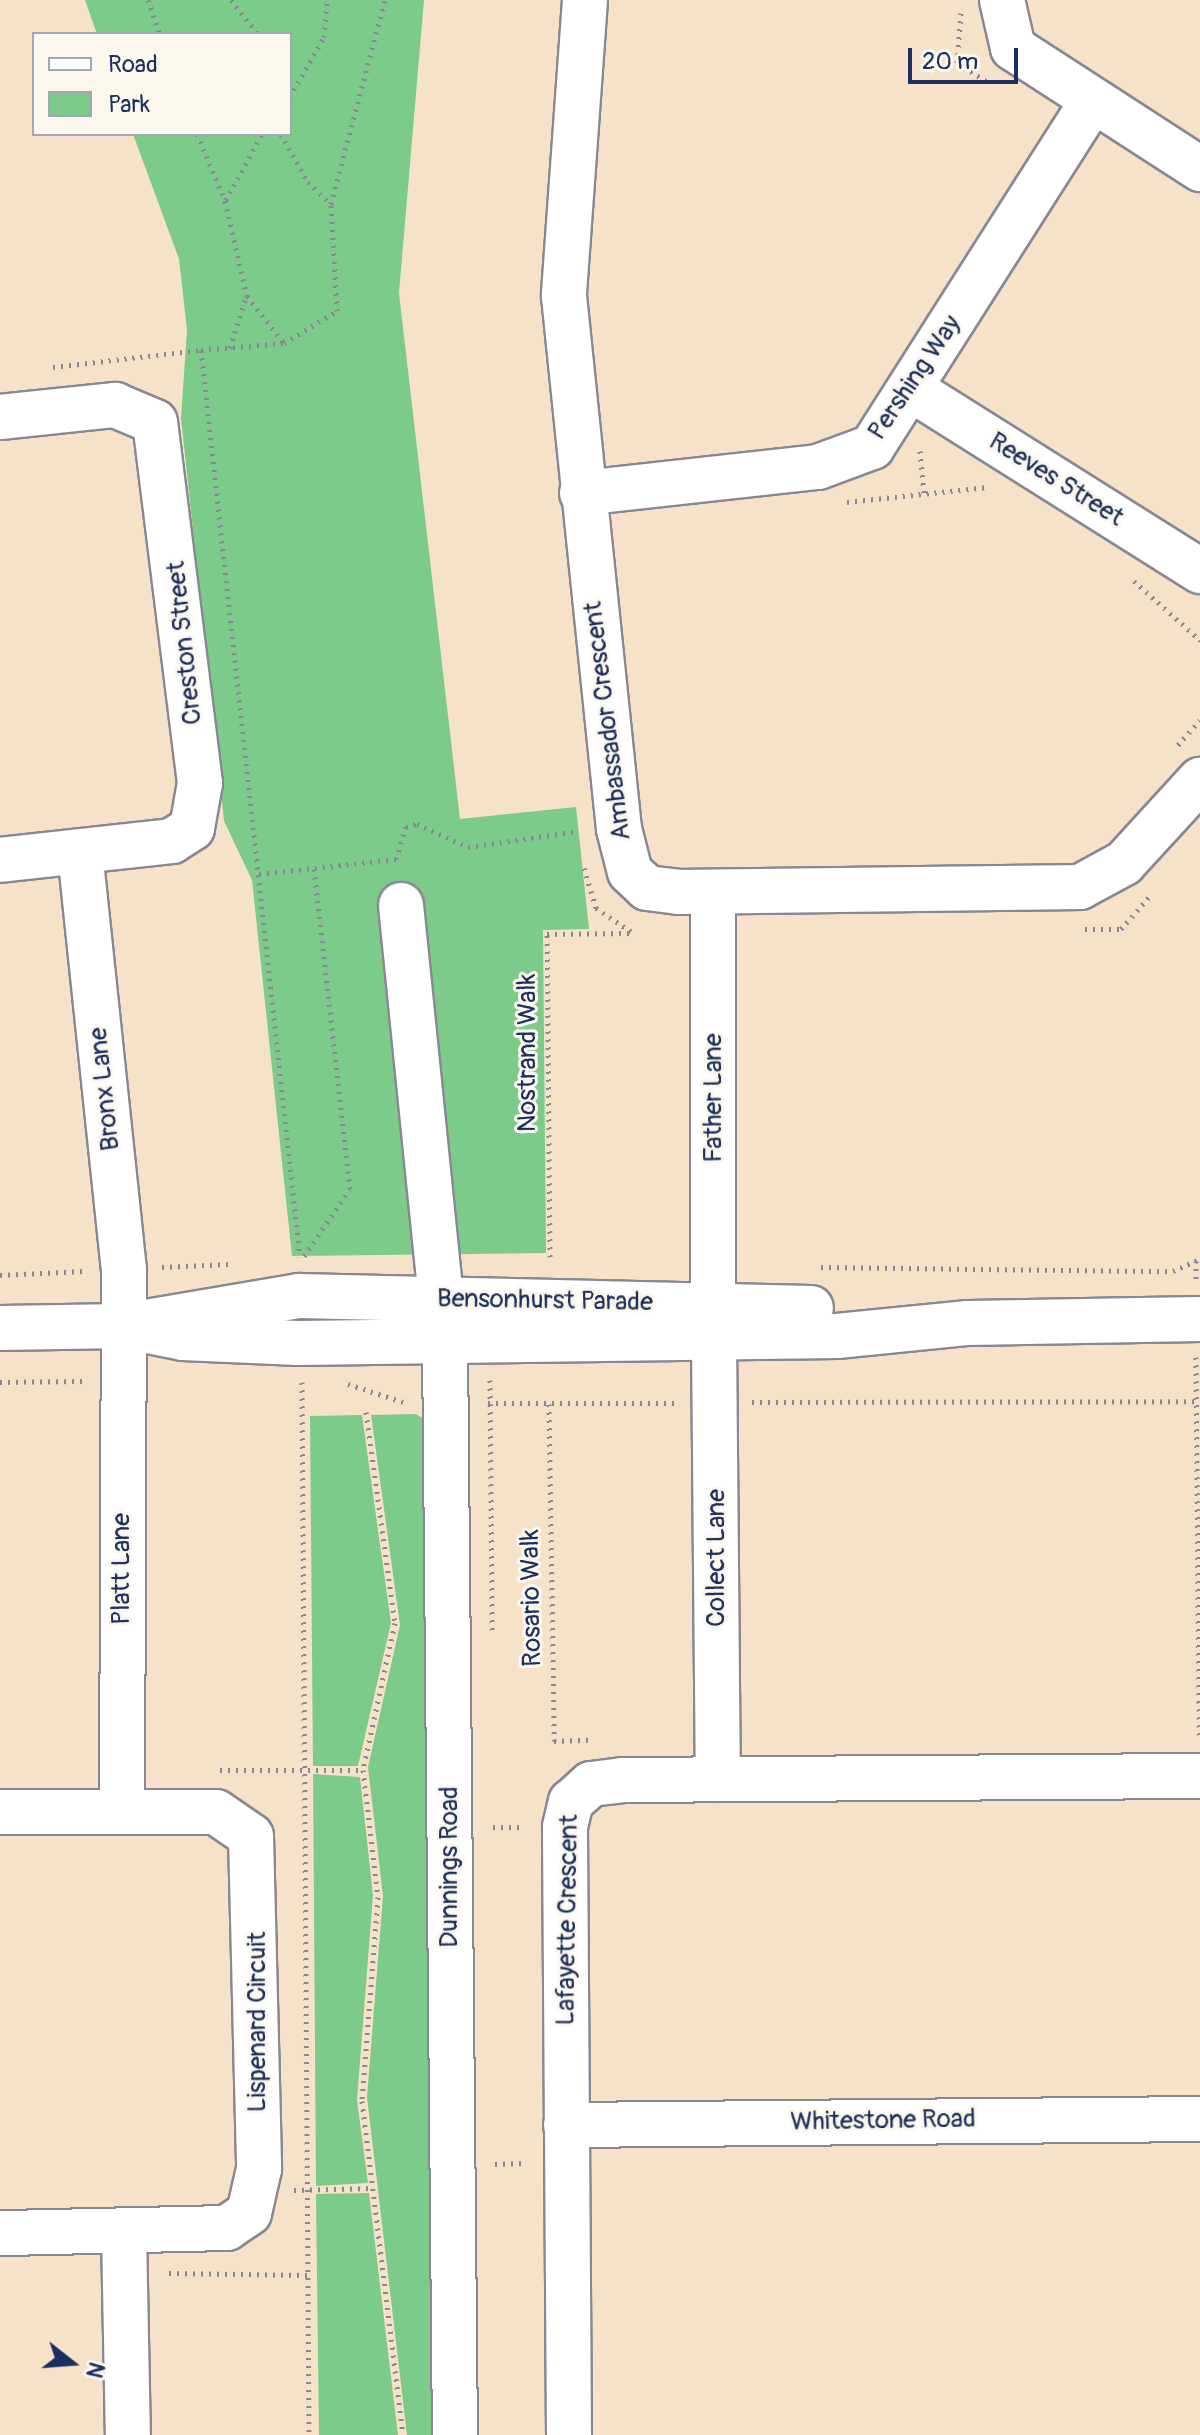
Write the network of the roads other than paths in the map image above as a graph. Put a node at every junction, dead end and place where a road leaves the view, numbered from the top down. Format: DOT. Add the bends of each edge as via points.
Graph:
graph roads {
  1 [pos="585,0"];
  2 [pos="1002,0"];
  3 [pos="1092,102"];
  4 [pos="1200,169"];
  5 [pos="911,389"];
  6 [pos="0,417"];
  7 [pos="582,493"];
  8 [pos="1200,571"];
  9 [pos="1186,766"];
  10 [pos="80,852"];
  11 [pos="0,860"];
  12 [pos="713,892"];
  13 [pos="401,905"];
  14 [pos="441,1299"];
  15 [pos="1198,1319"];
  16 [pos="714,1320"];
  17 [pos="123,1326"];
  18 [pos="0,1328"];
  19 [pos="445,1341"];
  20 [pos="1200,1776"];
  21 [pos="718,1779"];
  22 [pos="122,1811"];
  23 [pos="0,1812"];
  24 [pos="1200,2119"];
  25 [pos="566,2125"];
  26 [pos="0,2233"];
  27 [pos="124,2233"];
  28 [pos="128,2435"];
  29 [pos="455,2435"];
  30 [pos="569,2435"];
  1 -- 7 [label="street, Ambassador Crescent" via="564,296"];
  2 -- 3 [label="street" via="1013,48"];
  3 -- 4 [label="street"];
  3 -- 5 [label="street, Pershing Way"];
  5 -- 7 [label="street, Pershing Way" via="872,447 844,463"];
  5 -- 8 [label="street, Reeves Street"];
  6 -- 10 [label="street, Creston Street" via="128,405 155,422 164,449 200,783 197,816 172,841"];
  7 -- 12 [label="street, Ambassador Crescent" via="625,859 647,888"];
  9 -- 12 [label="street, Ambassador Crescent" via="1124,863 1080,887"];
  10 -- 11 [label="street, Creston Street"];
  10 -- 17 [label="street, Bronx Lane" via="124,1269"];
  12 -- 16 [label="street, Father Lane"];
  13 -- 14 [label="street, Dunnings Road"];
  14 -- 16 [label="street, Bensonhurst Parade"];
  14 -- 17 [label="street, Bensonhurst Parade" via="299,1296"];
  14 -- 19 [label="street, Dunnings Road"];
  15 -- 16 [label="street, Bensonhurst Parade"];
  16 -- 19 [label="street, Bensonhurst Parade"];
  16 -- 21 [label="street, Collect Lane"];
  17 -- 18 [label="street, Bensonhurst Parade"];
  17 -- 19 [label="street, Bensonhurst Parade" via="283,1343"];
  17 -- 22 [label="street, Platt Lane"];
  19 -- 29 [label="street, Dunnings Road"];
  20 -- 21 [label="street, Lafayette Crescent"];
  21 -- 25 [label="street, Lafayette Crescent" via="605,1781 571,1802 565,1827"];
  22 -- 23 [label="street, Lispenard Circuit"];
  22 -- 27 [label="street, Lispenard Circuit" via="216,1812 251,1836 259,2154 255,2202 241,2222 209,2232"];
  24 -- 25 [label="street, Whitestone Road"];
  25 -- 30 [label="street, Lafayette Crescent"];
  26 -- 27 [label="street, Lispenard Circuit"];
  27 -- 28 [label="street"];
}
